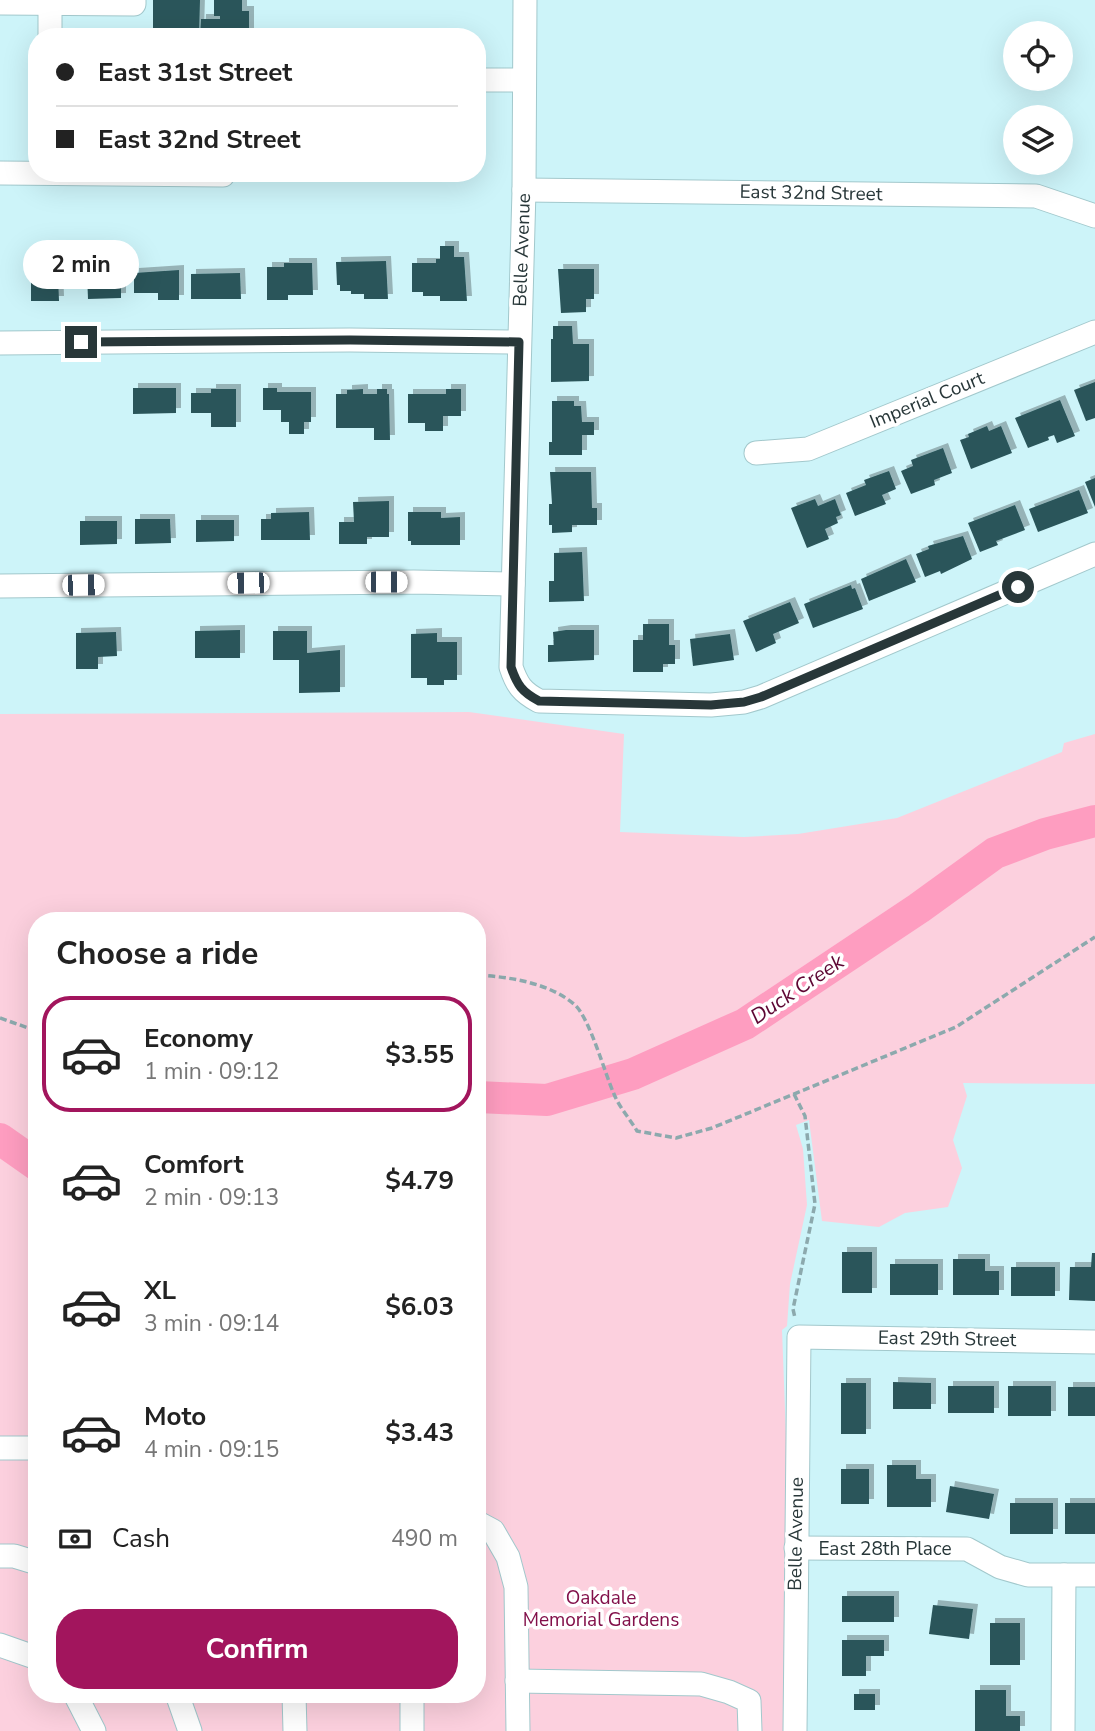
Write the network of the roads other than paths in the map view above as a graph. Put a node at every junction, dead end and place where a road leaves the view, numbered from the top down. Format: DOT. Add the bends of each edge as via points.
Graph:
graph roads {
  1 [pos="134,0"];
  2 [pos="525,0"];
  3 [pos="0,3"];
  4 [pos="50,4"];
  5 [pos="50,28"];
  6 [pos="486,80"];
  7 [pos="523,80"];
  8 [pos="0,173"];
  9 [pos="28,174"];
  10 [pos="524,190"];
  11 [pos="1095,216"];
  12 [pos="1095,332"];
  13 [pos="519,342"];
  14 [pos="0,343"];
  15 [pos="756,453"];
  16 [pos="1095,554"];
  17 [pos="513,584"];
  18 [pos="0,586"];
  19 [pos="799,1337"];
  20 [pos="1095,1342"];
  21 [pos="0,1448"];
  22 [pos="28,1448"];
  23 [pos="486,1527"];
  24 [pos="796,1548"];
  25 [pos="0,1556"];
  26 [pos="28,1560"];
  27 [pos="1065,1575"];
  28 [pos="1095,1575"];
  29 [pos="0,1646"];
  30 [pos="28,1655"];
  31 [pos="517,1682"];
  32 [pos="80,1703"];
  33 [pos="180,1703"];
  34 [pos="294,1703"];
  35 [pos="412,1703"];
  36 [pos="94,1731"];
  37 [pos="190,1731"];
  38 [pos="295,1731"];
  39 [pos="411,1731"];
  40 [pos="518,1731"];
  41 [pos="750,1731"];
  42 [pos="795,1731"];
  43 [pos="1063,1731"];
  1 -- 4 [label="street" via="134,4"];
  2 -- 7 [label="street, Belle Avenue"];
  3 -- 4 [label="street"];
  4 -- 5 [label="street"];
  6 -- 7 [label="street"];
  7 -- 10 [label="street, Belle Avenue"];
  8 -- 9 [label="street"];
  10 -- 11 [label="street, East 32nd Street" via="1036,196"];
  10 -- 13 [label="street, Belle Avenue"];
  12 -- 15 [label="street, Imperial Court" via="808,449"];
  13 -- 14 [label="street"];
  13 -- 17 [label="street, Belle Avenue"];
  16 -- 17 [label="street, Belle Avenue" via="761,697 711,705 539,701 525,693 511,667"];
  17 -- 18 [label="street"];
  19 -- 20 [label="street, East 29th Street"];
  19 -- 24 [label="street, Belle Avenue"];
  21 -- 22 [label="street"];
  23 -- 31 [label="street" via="508,1557 516,1587"];
  24 -- 27 [label="street, East 28th Place" via="967,1549 1000,1567 1028,1575"];
  24 -- 42 [label="street, Belle Avenue"];
  25 -- 26 [label="street"];
  27 -- 28 [label="street, East 28th Place"];
  27 -- 43 [label="street"];
  29 -- 30 [label="street"];
  31 -- 40 [label="street"];
  31 -- 41 [label="street" via="701,1685 749,1701"];
  32 -- 36 [label="street"];
  33 -- 37 [label="street"];
  34 -- 38 [label="street"];
  35 -- 39 [label="street"];
}
